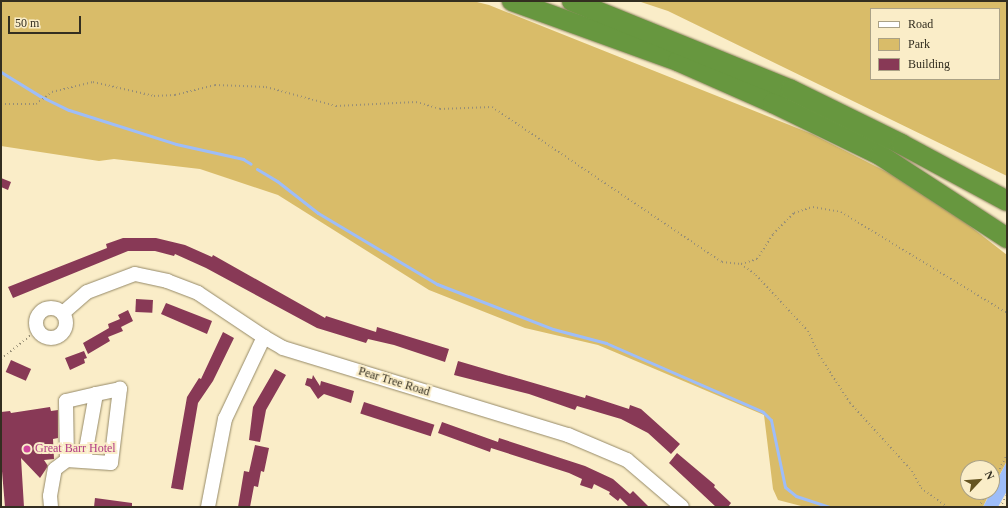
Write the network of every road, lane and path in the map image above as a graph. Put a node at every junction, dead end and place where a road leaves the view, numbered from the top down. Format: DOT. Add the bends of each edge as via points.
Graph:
graph roads {
  1 [pos="512,1"];
  2 [pos="572,1"];
  3 [pos="1,104"];
  4 [pos="1007,201"];
  5 [pos="1007,238"];
  6 [pos="741,264"];
  7 [pos="64,312"];
  8 [pos="1007,312"];
  9 [pos="36,331"];
  10 [pos="264,337"];
  11 [pos="1,359"];
  12 [pos="96,394"];
  13 [pos="1007,455"];
  14 [pos="67,460"];
  15 [pos="84,461"];
  16 [pos="1000,468"];
  17 [pos="1007,495"];
  18 [pos="51,507"];
  19 [pos="208,507"];
  20 [pos="682,507"];
  21 [pos="947,507"];
  22 [pos="1000,507"];
  1 -- 5 [label="highway" via="678,61 773,103 880,155"];
  2 -- 4 [label="highway" via="791,90 901,144"];
  3 -- 6 [label="path" via="36,104 52,92 93,82 154,96 176,95 215,85 266,87 336,106 416,102 440,109 492,107 722,262"];
  6 -- 8 [label="path" via="757,259 773,234 794,213 813,207 840,212"];
  6 -- 21 [label="path" via="756,275 808,331 850,402 912,471 921,488"];
  7 -- 9 [label="street" via="57,309 43,311 36,323"];
  7 -- 9 [label="street" via="64,331 57,337 47,338"];
  7 -- 10 [label="street, Pear Tree Road" via="87,292 135,274 167,281 198,293"];
  9 -- 11 [label="path"];
  10 -- 19 [label="street" via="225,419"];
  10 -- 20 [label="street, Pear Tree Road" via="283,348 568,434 627,460"];
  12 -- 14 [label="street" via="66,401"];
  12 -- 15 [label="street"];
  12 -- 15 [label="street" via="120,389 111,462"];
  13 -- 16 [label="path"];
  14 -- 15 [label="street"];
  14 -- 18 [label="street" via="55,469 50,496"];
  17 -- 22 [label="path"];
}
